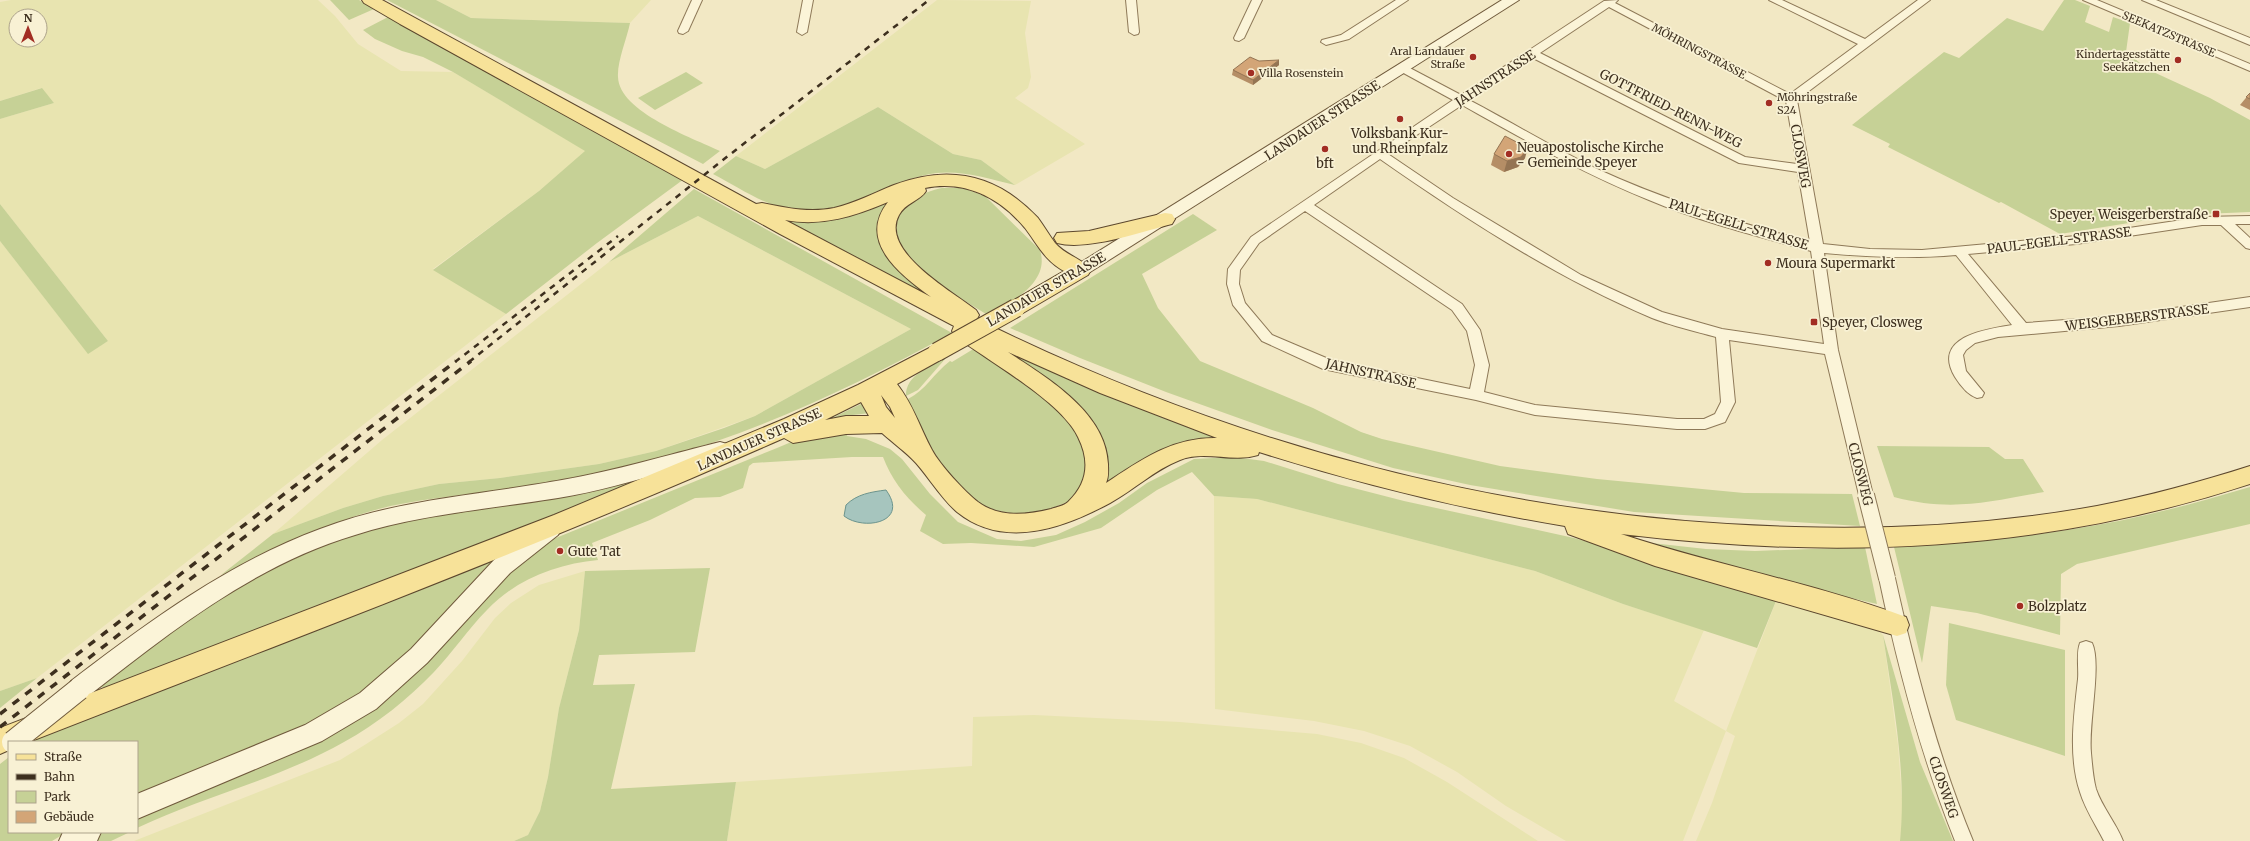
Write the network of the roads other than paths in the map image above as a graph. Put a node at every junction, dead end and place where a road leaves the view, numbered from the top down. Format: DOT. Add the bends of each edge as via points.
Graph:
graph roads {
  1 [pos="370,0"];
  2 [pos="697,0"];
  3 [pos="808,0"];
  4 [pos="1131,0"];
  5 [pos="1257,0"];
  6 [pos="1403,0"];
  7 [pos="1512,0"];
  8 [pos="1774,0"];
  9 [pos="1925,0"];
  10 [pos="2088,0"];
  11 [pos="2147,0"];
  12 [pos="1610,2"];
  13 [pos="683,31"];
  14 [pos="802,32"];
  15 [pos="1134,32"];
  16 [pos="1239,38"];
  17 [pos="1326,42"];
  18 [pos="2250,42"];
  19 [pos="1866,44"];
  20 [pos="1532,53"];
  21 [pos="1402,68"];
  22 [pos="2250,68"];
  23 [pos="1462,99"];
  24 [pos="1791,99"];
  25 [pos="1380,154"];
  26 [pos="1804,169"];
  27 [pos="939,181"];
  28 [pos="737,204"];
  29 [pos="1306,206"];
  30 [pos="1165,219"];
  31 [pos="2223,220"];
  32 [pos="2250,220"];
  33 [pos="2250,245"];
  34 [pos="1059,246"];
  35 [pos="1817,248"];
  36 [pos="1959,251"];
  37 [pos="1084,268"];
  38 [pos="1039,295"];
  39 [pos="2250,302"];
  40 [pos="935,308"];
  41 [pos="2024,330"];
  42 [pos="991,334"];
  43 [pos="1722,334"];
  44 [pos="1831,350"];
  45 [pos="875,387"];
  46 [pos="1977,393"];
  47 [pos="1476,395"];
  48 [pos="888,424"];
  49 [pos="753,442"];
  50 [pos="1282,451"];
  51 [pos="924,457"];
  52 [pos="2250,475"];
  53 [pos="1077,508"];
  54 [pos="1546,514"];
  55 [pos="553,527"];
  56 [pos="1897,626"];
  57 [pos="2086,648"];
  58 [pos="0,741"];
  59 [pos="14,741"];
  60 [pos="8,746"];
  61 [pos="0,753"];
  62 [pos="138,807"];
  63 [pos="86,833"];
  64 [pos="72,841"];
  65 [pos="1964,841"];
  66 [pos="2114,841"];
  1 -- 28 [label="main road"];
  2 -- 13 [label="street"];
  3 -- 14 [label="street"];
  4 -- 15 [label="street"];
  5 -- 16 [label="street"];
  6 -- 17 [label="street" via="1345,37"];
  7 -- 21 [label="main road, LANDAUER STRASSE"];
  8 -- 19 [label="street"];
  9 -- 19 [label="street"];
  10 -- 22 [label="street, SEEKATZSTRASSE"];
  11 -- 18 [label="street"];
  12 -- 20 [label="street, JAHNSTRASSE"];
  12 -- 24 [label="street, MÖHRINGSTRASSE"];
  19 -- 24 [label="street"];
  20 -- 23 [label="street, JAHNSTRASSE"];
  20 -- 26 [label="street, GOTTFRIED-RENN-WEG" via="1724,152 1743,160"];
  21 -- 23 [label="street, PAUL-EGELL-STRASSE"];
  21 -- 30 [label="main road, LANDAUER STRASSE"];
  23 -- 25 [label="street, JAHNSTRASSE"];
  23 -- 35 [label="street, PAUL-EGELL-STRASSE" via="1590,170 1654,198 1739,227"];
  24 -- 26 [label="street, CLOSWEG"];
  25 -- 29 [label="street, JAHNSTRASSE"];
  25 -- 43 [label="street" via="1449,200 1577,278 1658,315"];
  26 -- 35 [label="street, CLOSWEG"];
  27 -- 28 [label="main road" via="916,183 850,209 821,216 795,216"];
  27 -- 34 [label="main road" via="964,181 981,186 1003,200"];
  27 -- 42 [label="main road" via="908,195 892,209 886,226 888,244 911,270 957,304"];
  28 -- 40 [label="main road"];
  29 -- 47 [label="street" via="1457,307 1473,330 1482,365"];
  29 -- 47 [label="street, JAHNSTRASSE" via="1256,240 1234,269 1233,284 1239,305 1267,338 1328,365"];
  30 -- 34 [label="main road"];
  30 -- 37 [label="main road, LANDAUER STRASSE"];
  31 -- 32 [label="street, PAUL-EGELL-STRASSE"];
  31 -- 33 [label="street"];
  31 -- 36 [label="street, PAUL-EGELL-STRASSE" via="2076,240"];
  34 -- 37 [label="main road" via="1061,260"];
  34 -- 38 [label="main road" via="1052,270"];
  35 -- 36 [label="street, PAUL-EGELL-STRASSE" via="1896,254"];
  35 -- 44 [label="street, CLOSWEG"];
  36 -- 41 [label="street"];
  37 -- 38 [label="main road, LANDAUER STRASSE"];
  38 -- 45 [label="main road, LANDAUER STRASSE, bridge"];
  39 -- 41 [label="street, WEISGERBERSTRASSE" via="2121,321"];
  40 -- 42 [label="main road"];
  40 -- 53 [label="main road" via="981,346 1044,388 1080,420 1095,447 1098,464 1097,478"];
  41 -- 46 [label="street, WEISGERBERSTRASSE" via="1985,335 1972,340 1959,350 1956,360 1959,372"];
  42 -- 50 [label="main road" via="1130,397"];
  43 -- 44 [label="street"];
  43 -- 47 [label="street, JAHNSTRASSE" via="1728,402 1720,418 1705,424 1677,424 1535,410"];
  44 -- 56 [label="street, CLOSWEG, bridge"];
  45 -- 48 [label="main road" via="879,417"];
  45 -- 49 [label="main road, LANDAUER STRASSE"];
  45 -- 51 [label="main road" via="899,402"];
  48 -- 49 [label="main road" via="829,427"];
  48 -- 51 [label="main road"];
  49 -- 55 [label="main road, LANDAUER STRASSE"];
  49 -- 59 [label="main road, bridge" via="678,460 630,475 560,489 431,508 381,519 302,545 222,586 157,629"];
  50 -- 53 [label="main road" via="1206,447 1179,451 1160,459 1104,496"];
  50 -- 54 [label="main road" via="1414,488"];
  51 -- 53 [label="main road" via="958,500 986,518 1015,524 1031,523 1061,516"];
  52 -- 54 [label="main road" via="2176,498 2097,515 2015,528 1946,535 1852,538 1741,536 1623,526"];
  54 -- 56 [label="main road" via="1621,546 1761,584"];
  55 -- 58 [label="main road, LANDAUER STRASSE"];
  55 -- 62 [label="main road" via="496,572 421,656 367,702 306,736"];
  56 -- 65 [label="street, CLOSWEG" via="1939,776"];
  57 -- 66 [label="street" via="2082,752 2088,791"];
  60 -- 61 [label="main road"];
  63 -- 64 [label="main road"];
}
